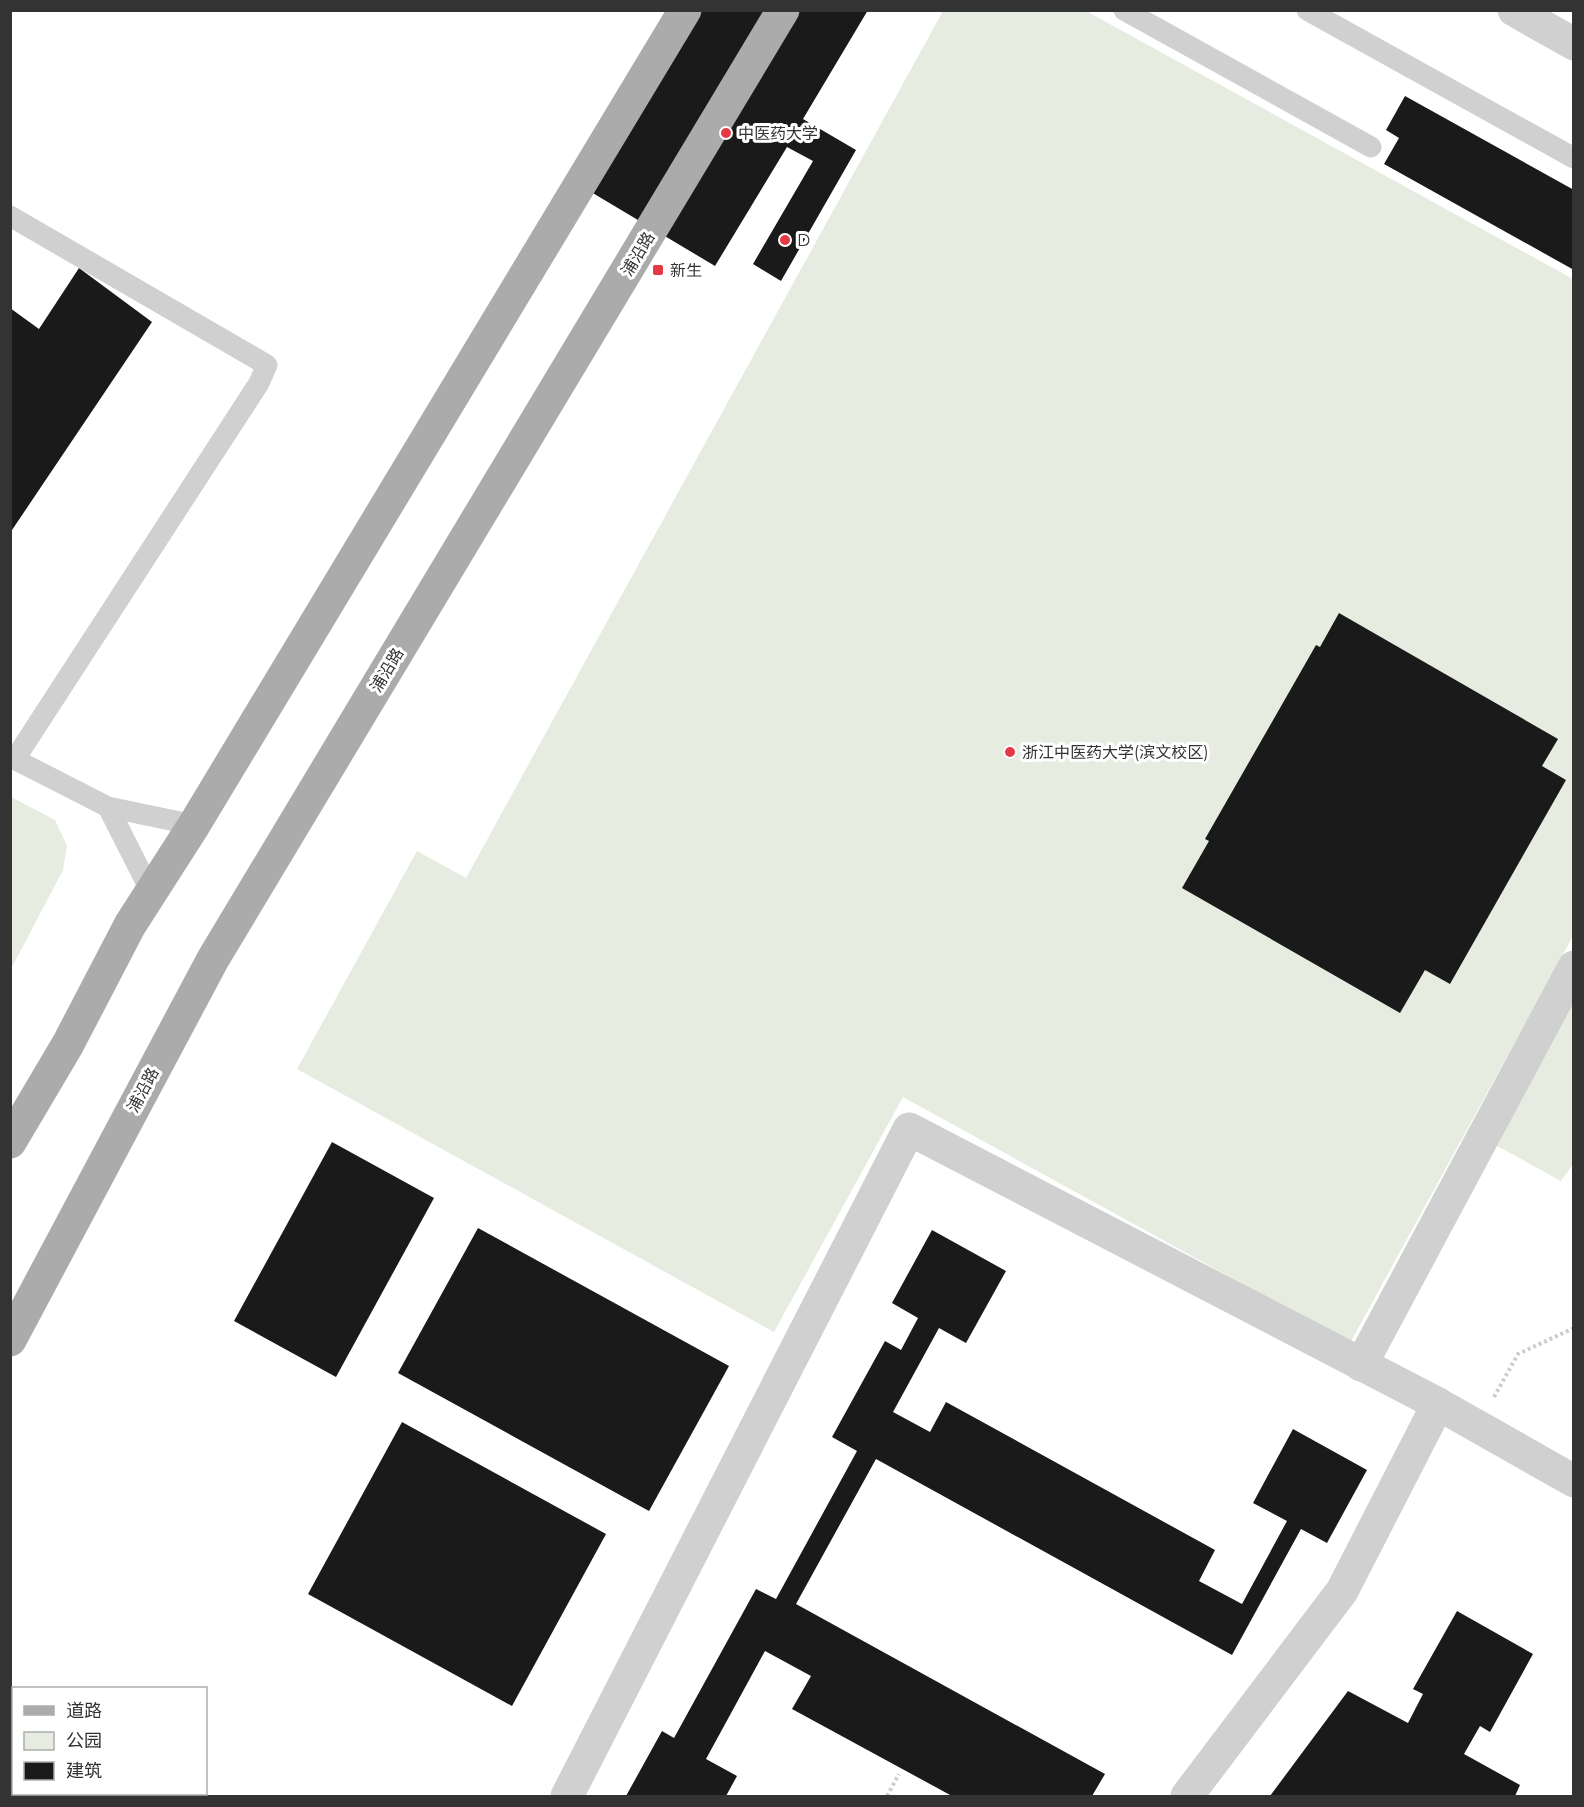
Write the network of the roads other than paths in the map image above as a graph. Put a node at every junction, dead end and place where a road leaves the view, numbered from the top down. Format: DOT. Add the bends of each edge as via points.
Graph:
graph roads {
  1 [pos="686,10"];
  2 [pos="783,10"];
  3 [pos="1124,10"];
  4 [pos="1307,10"];
  5 [pos="1514,10"];
  6 [pos="1574,44"];
  7 [pos="1371,147"];
  8 [pos="1574,158"];
  9 [pos="10,216"];
  10 [pos="13,758"];
  11 [pos="108,807"];
  12 [pos="194,825"];
  13 [pos="151,892"];
  14 [pos="1574,967"];
  15 [pos="10,1142"];
  16 [pos="10,1340"];
  17 [pos="1361,1365"];
  18 [pos="1438,1404"];
  19 [pos="1574,1481"];
  20 [pos="567,1797"];
  21 [pos="1186,1797"];
  1 -- 12 [label="main road"];
  2 -- 16 [label="main road, 浦沿路" via="213,959"];
  3 -- 7 [label="lane"];
  4 -- 8 [label="lane"];
  5 -- 6 [label="street"];
  9 -- 10 [label="lane" via="267,365 259,383"];
  10 -- 11 [label="lane"];
  11 -- 12 [label="lane"];
  11 -- 13 [label="lane"];
  12 -- 13 [label="main road"];
  13 -- 15 [label="main road"];
  14 -- 17 [label="street"];
  17 -- 18 [label="street"];
  17 -- 20 [label="street" via="909,1129"];
  18 -- 19 [label="street"];
  18 -- 21 [label="street" via="1342,1591"];
}
